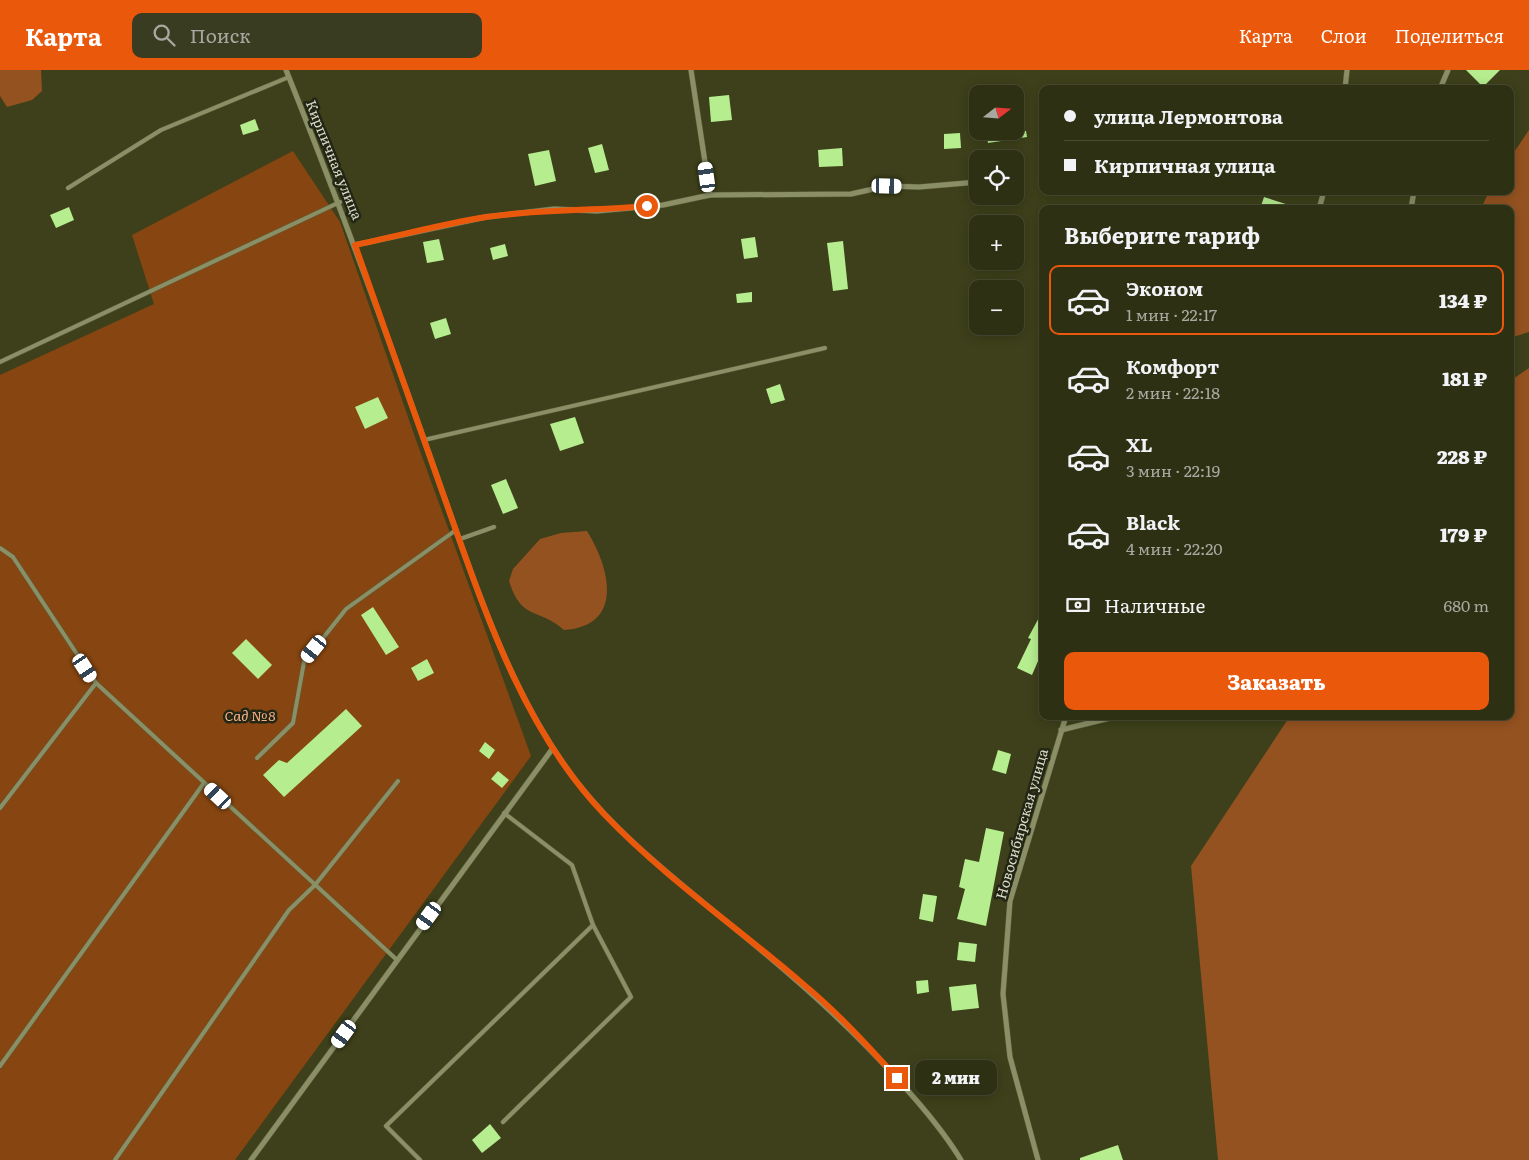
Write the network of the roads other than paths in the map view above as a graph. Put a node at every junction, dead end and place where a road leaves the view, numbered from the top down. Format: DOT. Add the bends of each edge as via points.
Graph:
graph roads {
  1 [pos="286,70"];
  2 [pos="691,70"];
  3 [pos="1347,70"];
  4 [pos="1448,70"];
  5 [pos="289,78"];
  6 [pos="1345,85"];
  7 [pos="1442,85"];
  8 [pos="969,183"];
  9 [pos="68,188"];
  10 [pos="710,195"];
  11 [pos="340,202"];
  12 [pos="355,245"];
  13 [pos="825,348"];
  14 [pos="0,362"];
  15 [pos="424,440"];
  16 [pos="494,527"];
  17 [pos="456,530"];
  18 [pos="460,539"];
  19 [pos="0,548"];
  20 [pos="96,683"];
  21 [pos="1065,720"];
  22 [pos="1102,720"];
  23 [pos="1061,730"];
  24 [pos="553,748"];
  25 [pos="257,758"];
  26 [pos="398,781"];
  27 [pos="204,783"];
  28 [pos="0,808"];
  29 [pos="504,814"];
  30 [pos="315,885"];
  31 [pos="593,925"];
  32 [pos="397,960"];
  33 [pos="0,1066"];
  34 [pos="503,1122"];
  35 [pos="115,1160"];
  36 [pos="251,1160"];
  37 [pos="420,1160"];
  38 [pos="961,1160"];
  39 [pos="1038,1160"];
  1 -- 5 [label="street, Кирпичная улица"];
  2 -- 10 [label="street"];
  3 -- 6 [label="street"];
  4 -- 7 [label="street"];
  5 -- 9 [label="lane" via="161,130"];
  5 -- 11 [label="street, Кирпичная улица"];
  8 -- 10 [label="street" via="887,186 851,194"];
  10 -- 12 [label="street" via="663,205 486,217"];
  11 -- 12 [label="street, Кирпичная улица"];
  11 -- 14 [label="lane"];
  12 -- 15 [label="street, Кирпичная улица"];
  13 -- 15 [label="lane"];
  15 -- 17 [label="street, Кирпичная улица"];
  16 -- 18 [label="lane"];
  17 -- 18 [label="street, Кирпичная улица"];
  17 -- 25 [label="lane" via="346,609 304,662 293,723"];
  18 -- 24 [label="street, Кирпичная улица" via="508,664"];
  19 -- 20 [label="lane" via="12,557"];
  20 -- 27 [label="lane"];
  20 -- 28 [label="lane"];
  21 -- 23 [label="street, Новосибирская улица"];
  22 -- 23 [label="street"];
  23 -- 39 [label="street, Новосибирская улица" via="1010,901 1003,994 1010,1057"];
  24 -- 29 [label="street"];
  24 -- 38 [label="street, Кирпичная улица" via="604,814 667,873 805,985 845,1023 923,1108"];
  26 -- 30 [label="lane"];
  27 -- 30 [label="lane"];
  27 -- 33 [label="lane"];
  29 -- 31 [label="lane" via="572,865"];
  29 -- 32 [label="street"];
  30 -- 32 [label="lane"];
  30 -- 35 [label="lane" via="289,910"];
  31 -- 34 [label="lane" via="631,997"];
  31 -- 37 [label="lane" via="386,1126"];
  32 -- 36 [label="street"];
}
